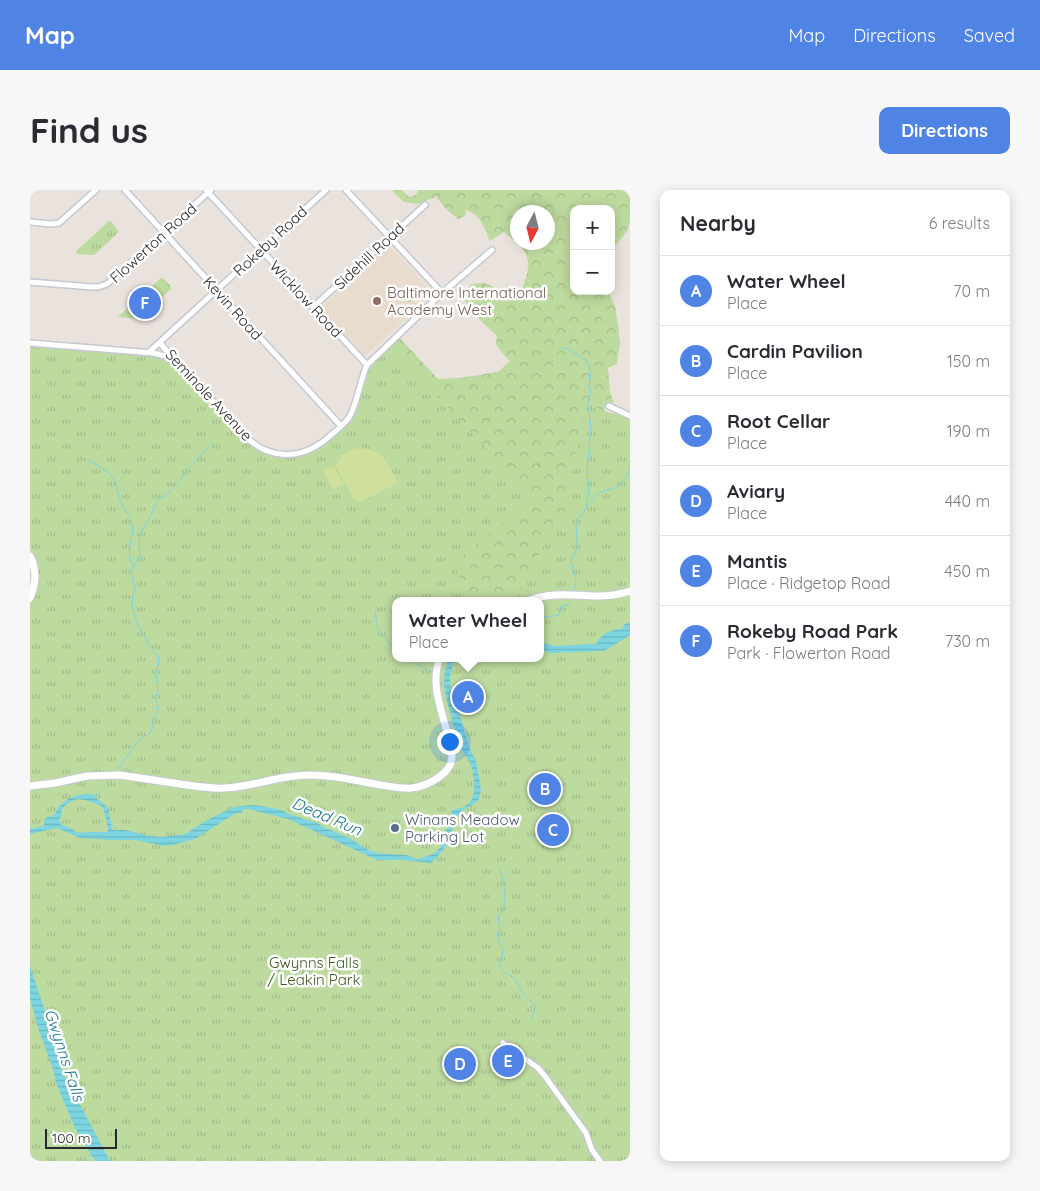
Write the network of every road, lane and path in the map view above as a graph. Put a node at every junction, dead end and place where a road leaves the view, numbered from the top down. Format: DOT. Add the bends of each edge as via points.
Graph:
graph roads {
  1 [pos="96,190"];
  2 [pos="126,190"];
  3 [pos="326,190"];
  4 [pos="346,190"];
  5 [pos="209,191"];
  6 [pos="425,205"];
  7 [pos="30,222"];
  8 [pos="165,233"];
  9 [pos="390,237"];
  10 [pos="261,250"];
  11 [pos="492,250"];
  12 [pos="30,282"];
  13 [pos="217,290"];
  14 [pos="442,293"];
  15 [pos="313,307"];
  16 [pos="30,343"];
  17 [pos="160,343"];
  18 [pos="149,352"];
  19 [pos="178,364"];
  20 [pos="366,365"];
  21 [pos="609,406"];
  22 [pos="630,416"];
  23 [pos="341,426"];
  24 [pos="30,556"];
  25 [pos="630,591"];
  26 [pos="539,597"];
  27 [pos="30,598"];
  28 [pos="439,662"];
  29 [pos="30,786"];
  30 [pos="503,1043"];
  31 [pos="600,1161"];
  1 -- 7 [label="street" via="58,223"];
  2 -- 8 [label="street, Kevin Road"];
  3 -- 10 [label="street, Rokeby Road"];
  4 -- 9 [label="street"];
  5 -- 8 [label="street, Flowerton Road"];
  5 -- 10 [label="street, Wicklow Road"];
  6 -- 9 [label="street, Sidehill Road"];
  8 -- 12 [label="street, Flowerton Road" via="104,286"];
  8 -- 13 [label="street, Kevin Road"];
  9 -- 14 [label="street"];
  9 -- 15 [label="street, Sidehill Road"];
  10 -- 13 [label="street, Rokeby Road"];
  10 -- 15 [label="street, Wicklow Road"];
  11 -- 14 [label="street"];
  13 -- 17 [label="street, Rokeby Road"];
  13 -- 23 [label="street, Kevin Road"];
  14 -- 20 [label="street"];
  15 -- 20 [label="street, Wicklow Road"];
  16 -- 18 [label="street"];
  17 -- 18 [label="street, Rokeby Road"];
  17 -- 19 [label="street, Seminole Avenue"];
  18 -- 19 [label="street"];
  19 -- 23 [label="street, Seminole Avenue" via="248,439 268,452 292,455 307,451 327,440"];
  20 -- 23 [label="street, Seminole Avenue" via="354,407"];
  21 -- 22 [label="street"];
  24 -- 27 [label="street" via="35,576"];
  25 -- 26 [label="street" via="599,596 554,594"];
  28 -- 29 [label="street" via="437,692 452,748 452,760 442,774 421,786 396,788 310,774 224,788 110,775"];
  30 -- 31 [label="street" via="544,1075 586,1133"];
}
